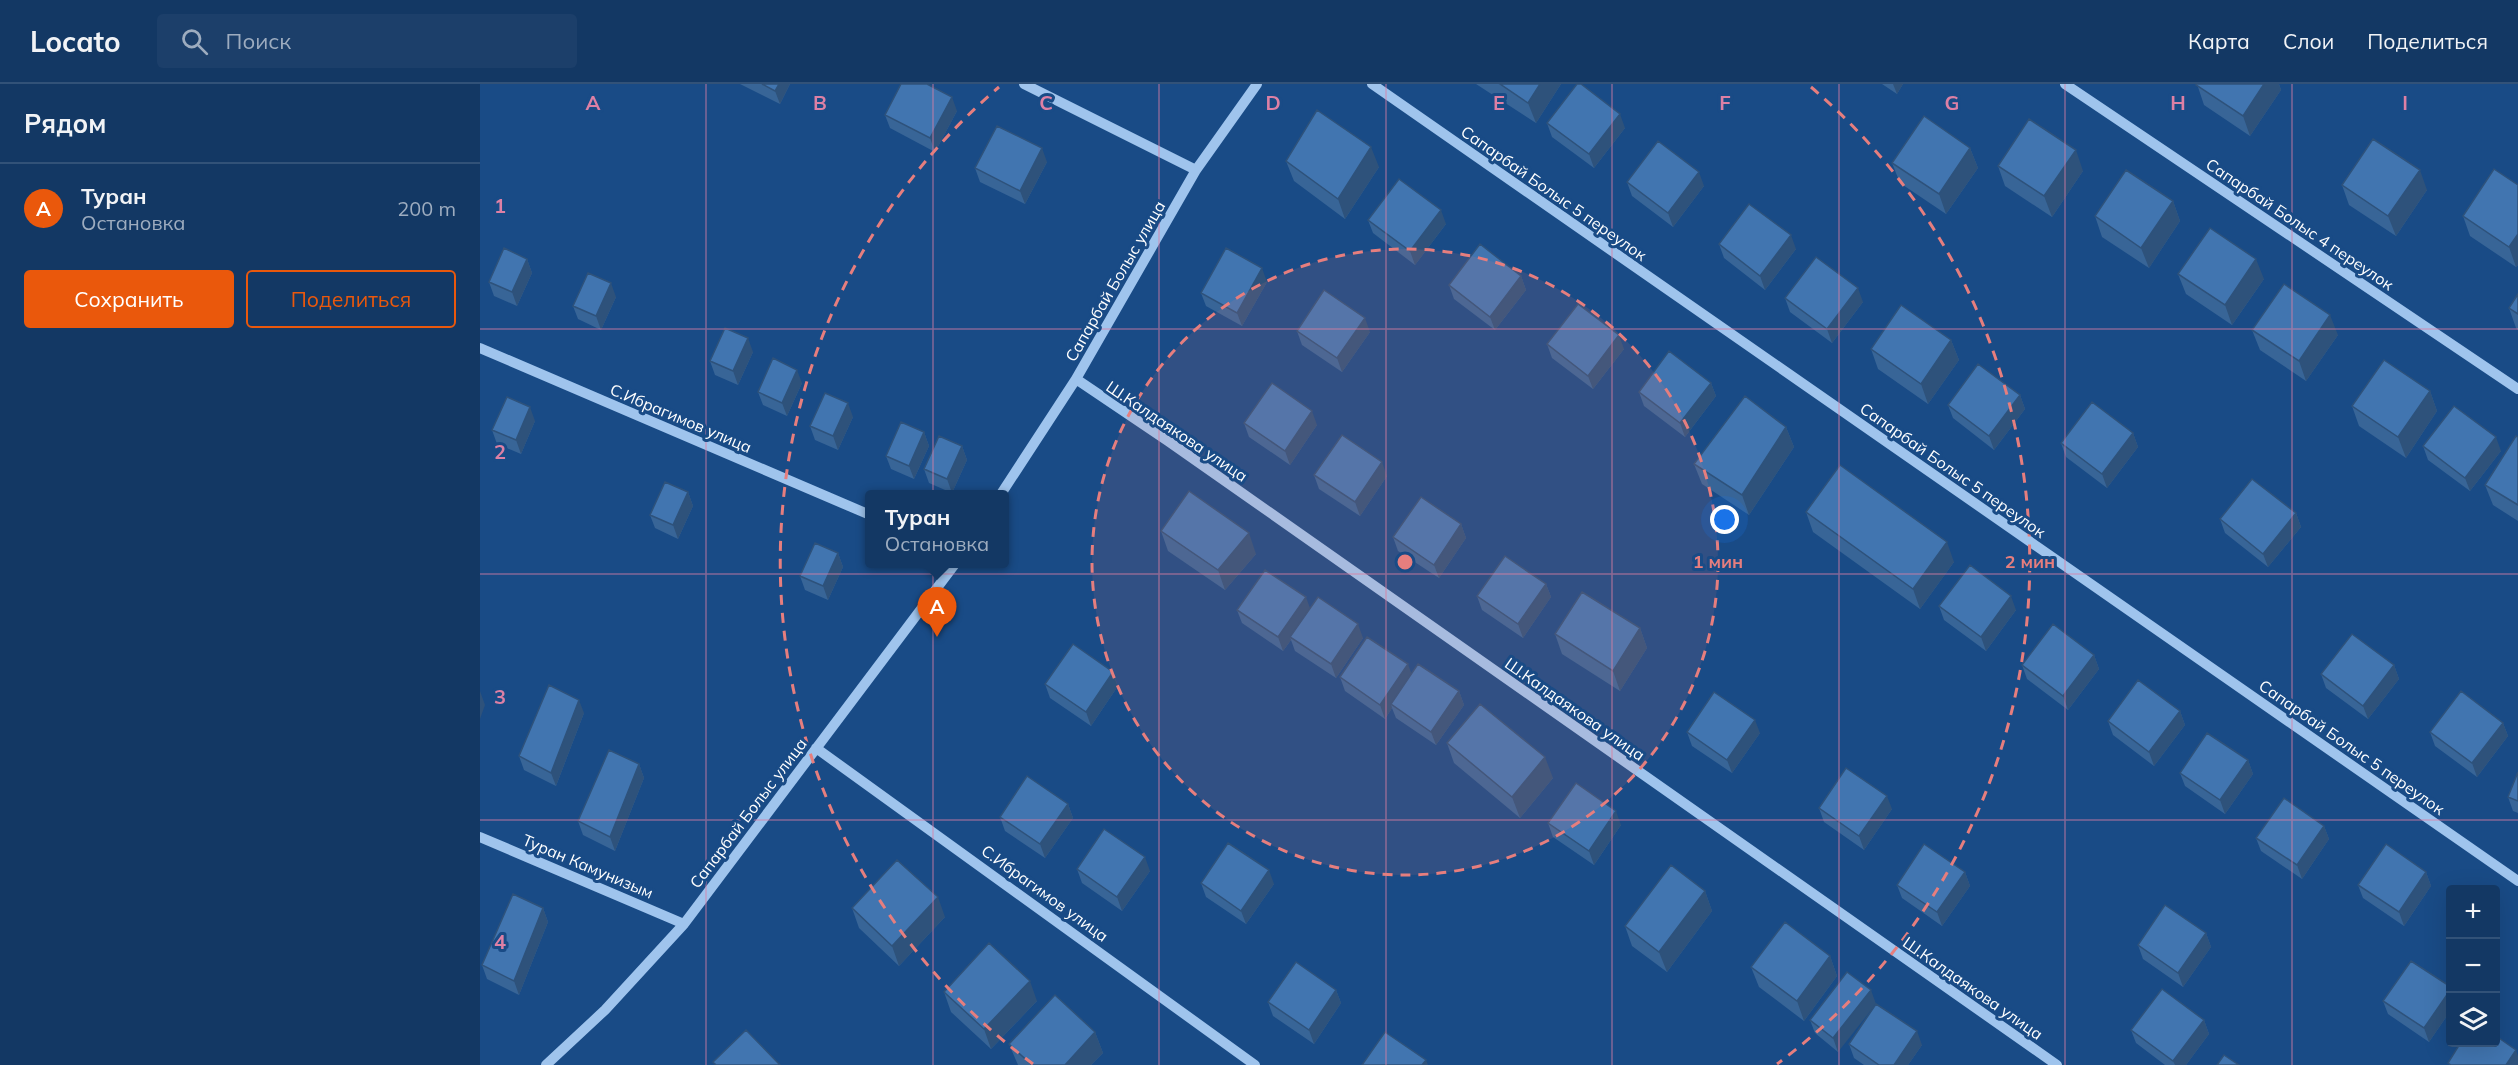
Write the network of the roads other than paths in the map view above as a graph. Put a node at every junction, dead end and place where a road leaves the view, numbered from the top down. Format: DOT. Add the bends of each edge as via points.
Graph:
graph roads {
  1 [pos="1024,84"];
  2 [pos="1257,84"];
  3 [pos="1372,84"];
  4 [pos="2065,84"];
  5 [pos="1197,170"];
  6 [pos="480,348"];
  7 [pos="1076,379"];
  8 [pos="2518,389"];
  9 [pos="1004,490"];
  10 [pos="865,513"];
  11 [pos="953,568"];
  12 [pos="816,748"];
  13 [pos="480,837"];
  14 [pos="2518,881"];
  15 [pos="684,924"];
  16 [pos="546,1065"];
  17 [pos="1255,1065"];
  18 [pos="2057,1065"];
  1 -- 5 [label="street"];
  2 -- 5 [label="street, Сапарбай Болыс улица"];
  3 -- 14 [label="street, Сапарбай Болыс 5 переулок"];
  4 -- 8 [label="street, Сапарбай Болыс 4 переулок"];
  5 -- 7 [label="street, Сапарбай Болыс улица"];
  6 -- 10 [label="street, С.Ибрагимов улица"];
  7 -- 9 [label="street, Сапарбай Болыс улица"];
  7 -- 18 [label="street, Ш.Калдаякова улица"];
  11 -- 12 [label="street, Сапарбай Болыс улица"];
  12 -- 15 [label="street, Сапарбай Болыс улица"];
  12 -- 17 [label="street, С.Ибрагимов улица"];
  13 -- 15 [label="street, Туран Камунизым"];
  15 -- 16 [label="street, Сапарбай Болыс улица" via="605,1010"];
}
